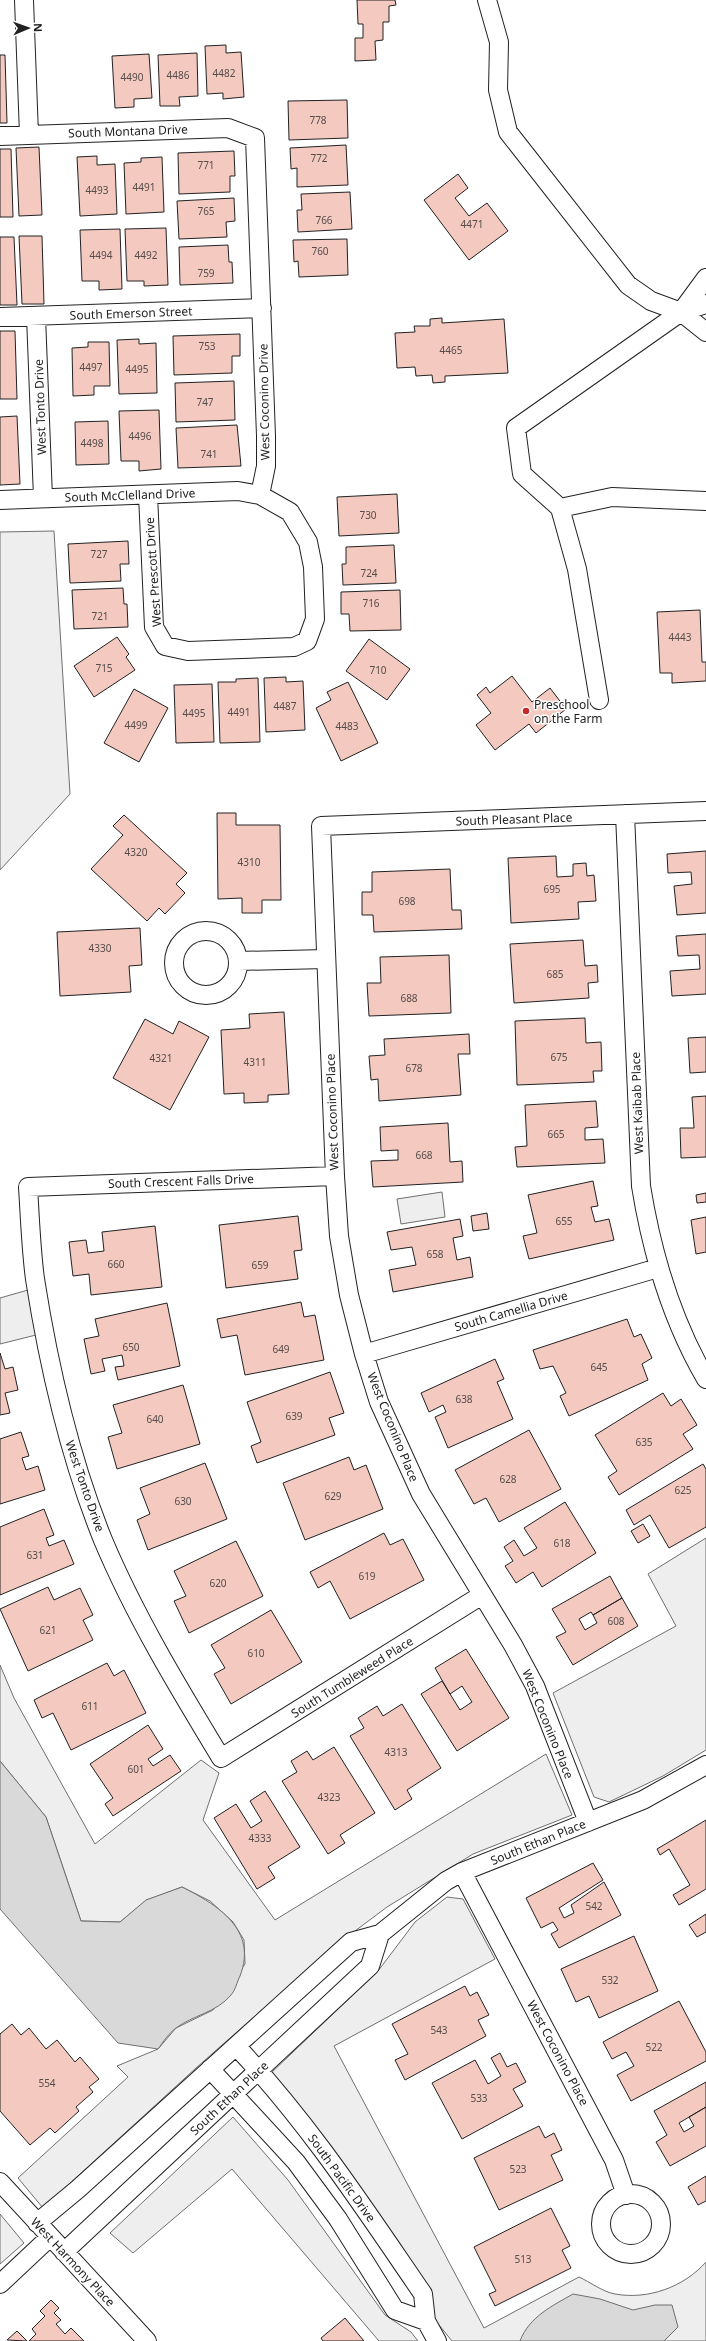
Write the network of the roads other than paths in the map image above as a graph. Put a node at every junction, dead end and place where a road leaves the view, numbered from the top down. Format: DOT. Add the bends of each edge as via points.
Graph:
graph roads {
  1 [pos="24,0"];
  2 [pos="487,0"];
  3 [pos="29,135"];
  4 [pos="0,136"];
  5 [pos="255,138"];
  6 [pos="706,278"];
  7 [pos="706,304"];
  8 [pos="262,308"];
  9 [pos="681,312"];
  10 [pos="36,316"];
  11 [pos="0,317"];
  12 [pos="706,332"];
  13 [pos="148,495"];
  14 [pos="260,495"];
  15 [pos="43,498"];
  16 [pos="0,500"];
  17 [pos="706,501"];
  18 [pos="560,508"];
  19 [pos="599,700"];
  20 [pos="706,811"];
  21 [pos="625,814"];
  22 [pos="321,826"];
  23 [pos="326,959"];
  24 [pos="238,961"];
  25 [pos="335,1176"];
  26 [pos="28,1187"];
  27 [pos="658,1268"];
  28 [pos="364,1354"];
  29 [pos="706,1379"];
  30 [pos="482,1595"];
  31 [pos="221,1758"];
  32 [pos="706,1765"];
  33 [pos="588,1822"];
  34 [pos="462,1872"];
  35 [pos="380,1934"];
  36 [pos="236,2046"];
  37 [pos="210,2070"];
  38 [pos="259,2070"];
  39 [pos="234,2093"];
  40 [pos="0,2182"];
  41 [pos="626,2194"];
  42 [pos="37,2223"];
  43 [pos="50,2237"];
  44 [pos="64,2252"];
  45 [pos="0,2284"];
  46 [pos="426,2321"];
  47 [pos="147,2341"];
  48 [pos="437,2341"];
  1 -- 3 [label="street"];
  2 -- 9 [label="street" via="499,42 498,90 508,132 628,285 651,301"];
  3 -- 4 [label="street, South Montana Drive"];
  3 -- 5 [label="street, South Montana Drive" via="228,128"];
  5 -- 8 [label="street, West Coconino Drive"];
  6 -- 9 [label="street"];
  7 -- 9 [label="street"];
  8 -- 10 [label="street, South Emerson Street"];
  8 -- 14 [label="street, West Coconino Drive" via="266,466"];
  9 -- 12 [label="street"];
  9 -- 18 [label="street" via="516,428 522,474"];
  10 -- 11 [label="street, South Emerson Street"];
  10 -- 15 [label="street, West Tonto Drive"];
  13 -- 14 [label="street, South McClelland Drive" via="238,491"];
  13 -- 14 [label="street, West Prescott Drive" via="154,627 165,646 188,651 294,647 306,641 315,619 313,567 308,542 290,512"];
  13 -- 15 [label="street, South McClelland Drive"];
  15 -- 16 [label="street, South McClelland Drive"];
  17 -- 18 [label="street" via="612,498"];
  18 -- 19 [label="street" via="576,570"];
  20 -- 21 [label="street, South Pleasant Place"];
  21 -- 22 [label="street, South Pleasant Place"];
  21 -- 27 [label="street, West Kaibab Place" via="639,1165 648,1227"];
  22 -- 23 [label="street, West Coconino Place"];
  23 -- 24 [label="street"];
  23 -- 25 [label="street, West Coconino Place"];
  25 -- 26 [label="street, South Crescent Falls Drive"];
  25 -- 28 [label="street, West Coconino Place" via="339,1236 349,1295"];
  26 -- 31 [label="street, West Tonto Drive" via="35,1278 50,1367 73,1454 103,1539 141,1622"];
  27 -- 28 [label="street, South Camellia Drive"];
  27 -- 29 [label="street, West Kaibab Place" via="682,1332"];
  28 -- 30 [label="street, West Coconino Place" via="379,1402 417,1488"];
  30 -- 31 [label="street, South Tumbleweed Place"];
  30 -- 33 [label="street, West Coconino Place" via="535,1686"];
  32 -- 33 [label="street, South Ethan Place" via="643,1800"];
  33 -- 34 [label="street, South Ethan Place"];
  34 -- 35 [label="street, South Ethan Place" via="446,1881"];
  34 -- 41 [label="street, West Coconino Place" via="614,2160"];
  35 -- 36 [label="street, South Ethan Place" via="351,1942"];
  35 -- 38 [label="street, South Ethan Place" via="370,1966"];
  36 -- 37 [label="street, South Ethan Place"];
  36 -- 38 [label="street, South Pacific Drive"];
  37 -- 39 [label="street"];
  37 -- 42 [label="street, South Ethan Place"];
  38 -- 39 [label="street, South Ethan Place"];
  38 -- 46 [label="street, South Pacific Drive" via="326,2152 423,2294"];
  39 -- 44 [label="street, South Ethan Place"];
  39 -- 46 [label="street" via="296,2162 338,2219 395,2310"];
  40 -- 42 [label="street, West Harmony Place"];
  42 -- 43 [label="street, West Harmony Place"];
  43 -- 44 [label="street, West Harmony Place"];
  43 -- 45 [label="street"];
  44 -- 47 [label="street, West Harmony Place"];
  46 -- 48 [label="street, South Pacific Drive"];
}
